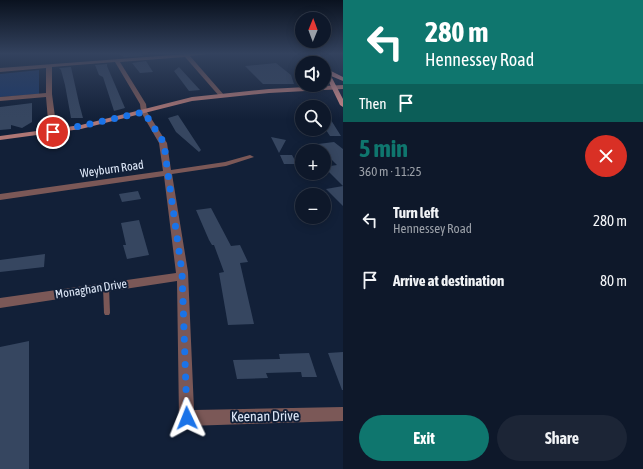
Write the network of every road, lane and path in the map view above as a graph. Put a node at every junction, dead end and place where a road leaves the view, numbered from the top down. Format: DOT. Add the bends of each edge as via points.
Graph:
graph roads {
  1 [pos="49,75"];
  2 [pos="126,75"];
  3 [pos="203,75"];
  4 [pos="331,80"];
  5 [pos="343,87"];
  6 [pos="335,88"];
  7 [pos="49,95"];
  8 [pos="222,96"];
  9 [pos="0,99"];
  10 [pos="343,105"];
  11 [pos="144,112"];
  12 [pos="53,132"];
  13 [pos="0,138"];
  14 [pos="250,157"];
  15 [pos="167,173"];
  16 [pos="0,197"];
  17 [pos="182,276"];
  18 [pos="106,287"];
  19 [pos="0,303"];
  20 [pos="107,313"];
  21 [pos="343,414"];
  1 -- 7 [label="street"];
  2 -- 11 [label="street" via="143,104"];
  3 -- 8 [label="street"];
  4 -- 6 [label="main road"];
  5 -- 6 [label="street"];
  6 -- 8 [label="street"];
  6 -- 10 [label="main road"];
  7 -- 9 [label="street"];
  7 -- 12 [label="street"];
  8 -- 11 [label="street" via="192,99"];
  11 -- 12 [label="street"];
  11 -- 15 [label="street" via="164,143"];
  12 -- 13 [label="street"];
  14 -- 15 [label="street, Weyburn Road" via="226,164"];
  15 -- 16 [label="street, Weyburn Road"];
  15 -- 17 [label="street"];
  17 -- 18 [label="street, Monaghan Drive"];
  17 -- 21 [label="street, Keenan Drive" via="187,418"];
  18 -- 19 [label="street, Monaghan Drive"];
  18 -- 20 [label="lane"];
}
